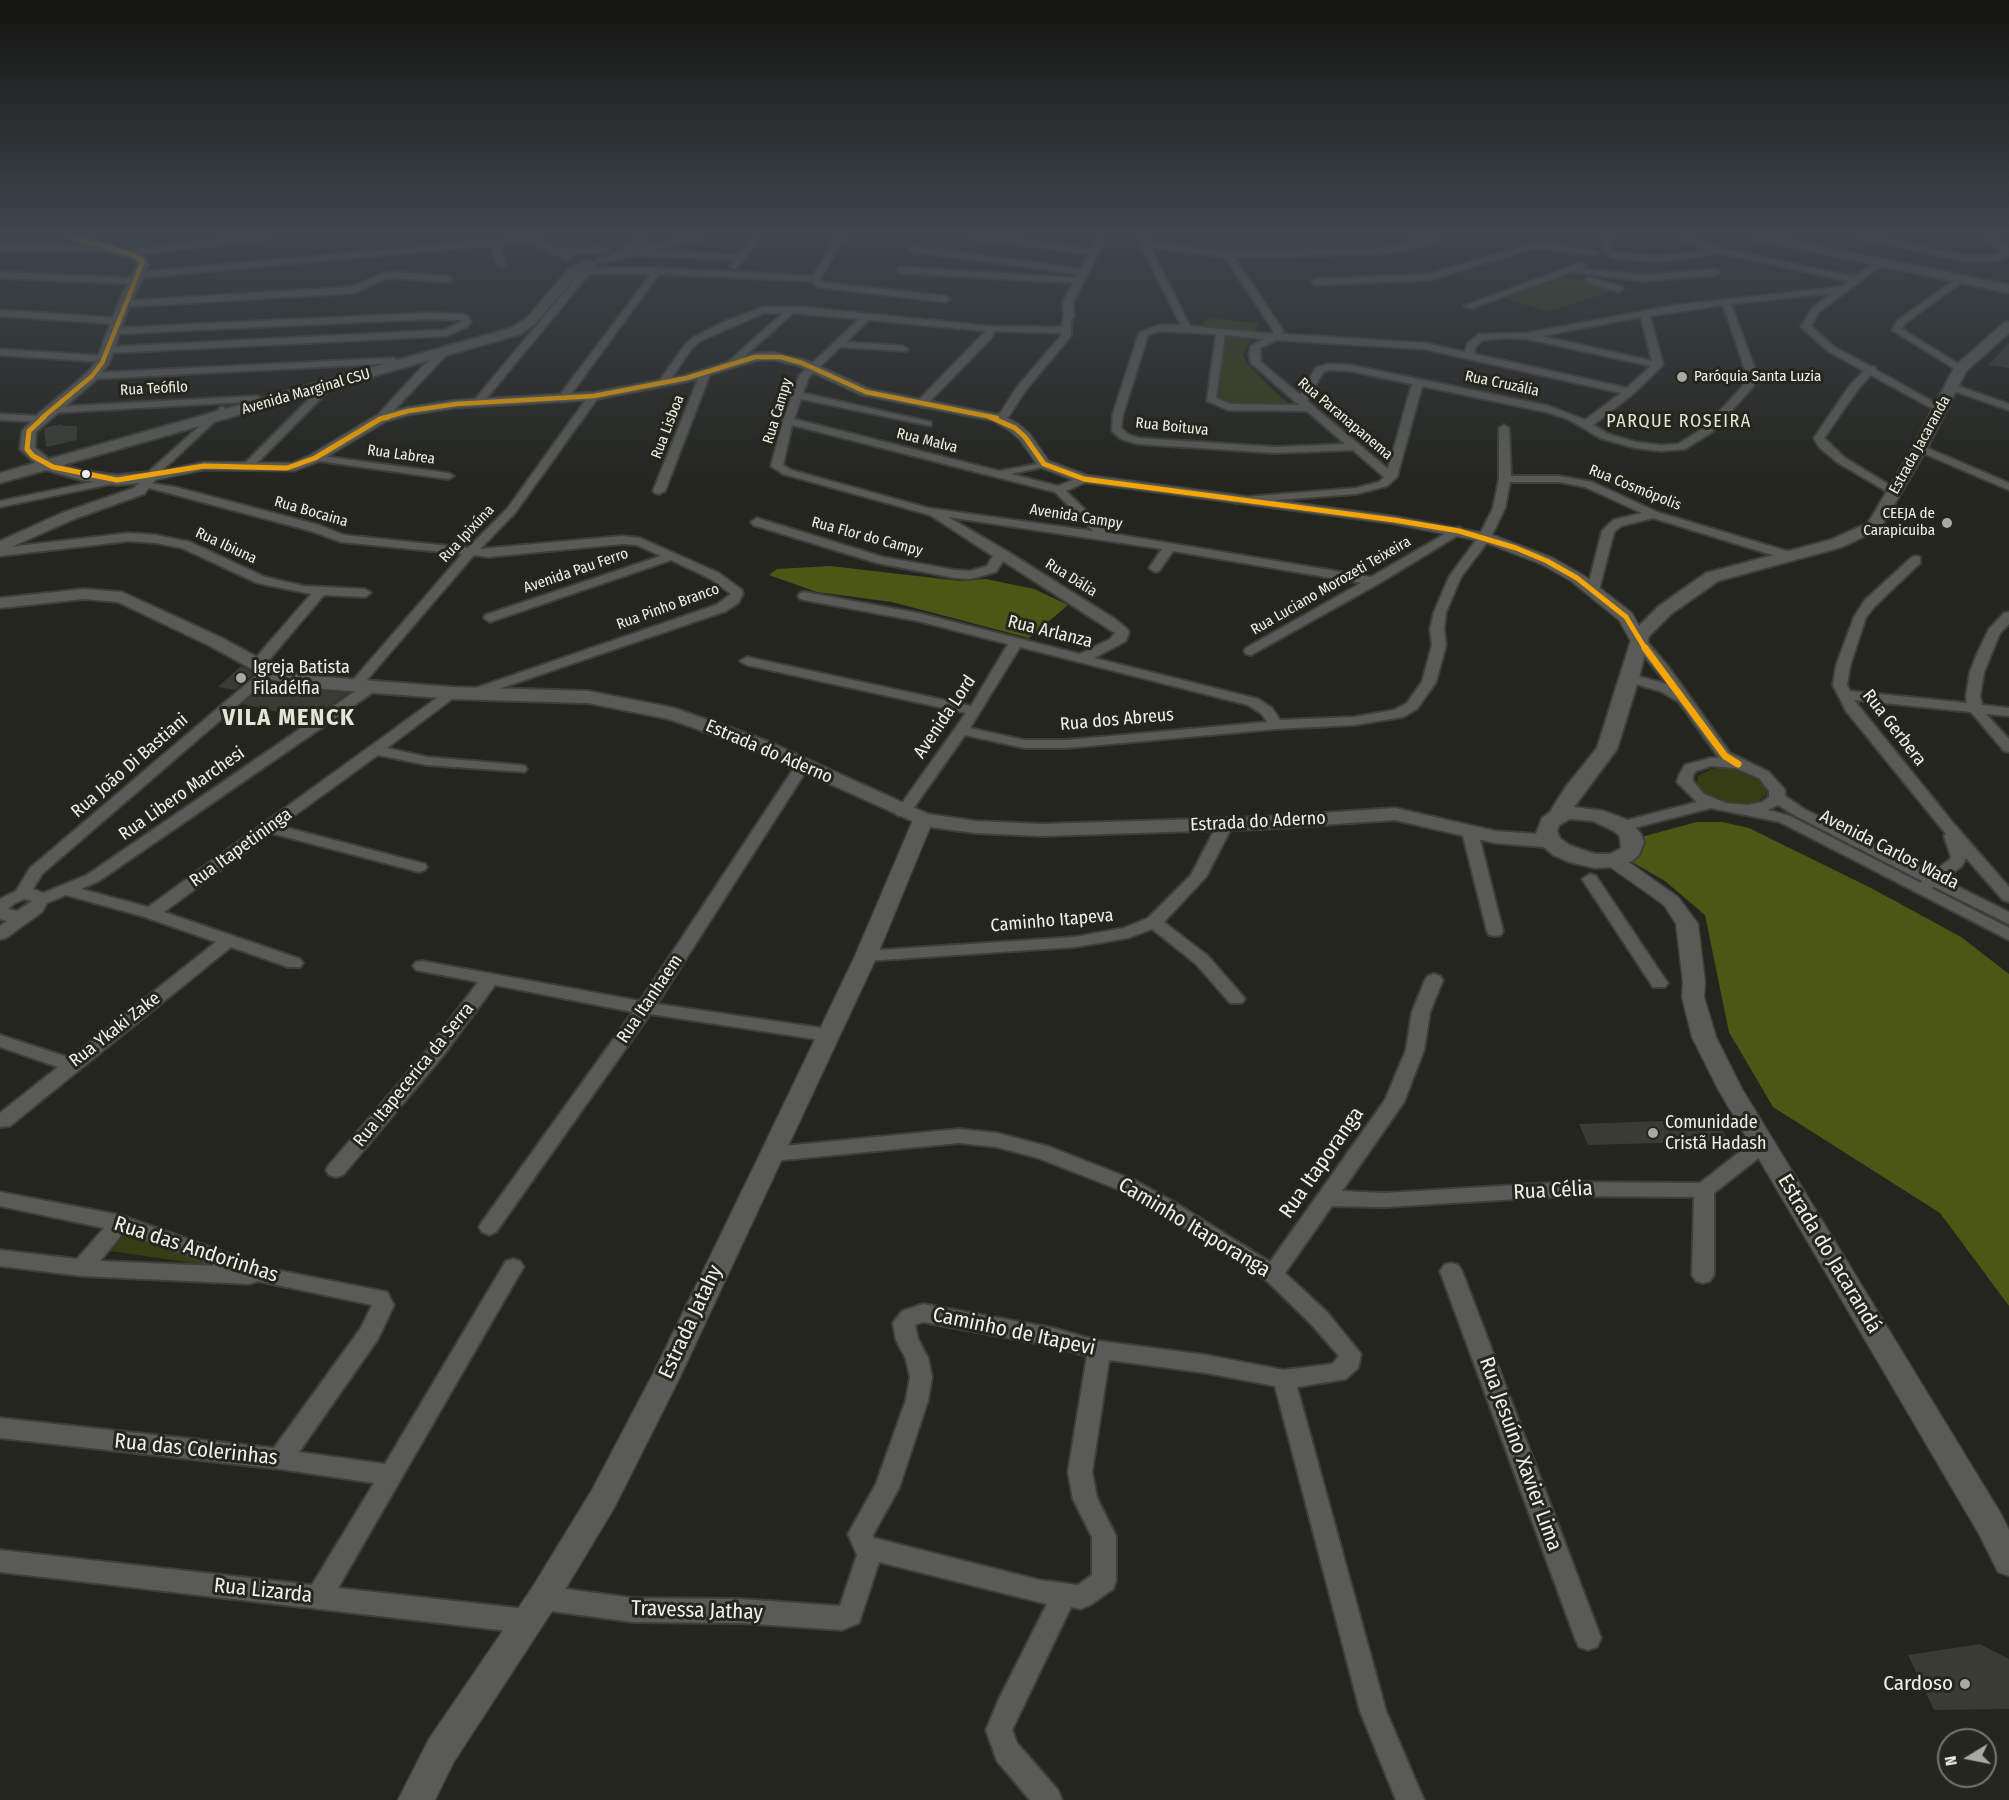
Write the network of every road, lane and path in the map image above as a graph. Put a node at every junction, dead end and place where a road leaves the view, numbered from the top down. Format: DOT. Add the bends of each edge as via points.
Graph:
graph roads {
  1 [pos="62,320"];
  2 [pos="117,320"];
  3 [pos="298,320"];
  4 [pos="465,320"];
  5 [pos="518,320"];
  6 [pos="532,320"];
  7 [pos="547,320"];
  8 [pos="621,320"];
  9 [pos="738,320"];
  10 [pos="779,320"];
  11 [pos="863,320"];
  12 [pos="902,320"];
  13 [pos="1068,320"];
  14 [pos="1183,320"];
  15 [pos="1271,320"];
  16 [pos="1613,320"];
  17 [pos="1647,320"];
  18 [pos="1732,320"];
  19 [pos="1810,320"];
  20 [pos="1904,320"];
  21 [pos="115,326"];
  22 [pos="2009,326"];
  23 [pos="541,327"];
  24 [pos="987,327"];
  25 [pos="1187,328"];
  26 [pos="1065,330"];
  27 [pos="516,332"];
  28 [pos="1221,332"];
  29 [pos="1527,336"];
  30 [pos="1277,337"];
  31 [pos="839,344"];
  32 [pos="903,349"];
  33 [pos="0,352"];
  34 [pos="1468,354"];
  35 [pos="106,355"];
  36 [pos="418,362"];
  37 [pos="731,364"];
  38 [pos="1658,365"];
  39 [pos="813,367"];
  40 [pos="343,369"];
  41 [pos="1872,369"];
  42 [pos="1960,369"];
  43 [pos="705,374"];
  44 [pos="92,376"];
  45 [pos="1418,382"];
  46 [pos="663,383"];
  47 [pos="329,385"];
  48 [pos="1310,385"];
  49 [pos="1282,386"];
  50 [pos="1952,387"];
  51 [pos="302,390"];
  52 [pos="1629,392"];
  53 [pos="796,395"];
  54 [pos="594,396"];
  55 [pos="562,399"];
  56 [pos="477,403"];
  57 [pos="921,404"];
  58 [pos="1305,405"];
  59 [pos="2009,407"];
  60 [pos="1939,408"];
  61 [pos="52,410"];
  62 [pos="215,410"];
  63 [pos="0,417"];
  64 [pos="997,418"];
  65 [pos="41,419"];
  66 [pos="380,419"];
  67 [pos="788,421"];
  68 [pos="927,424"];
  69 [pos="1587,424"];
  70 [pos="1504,428"];
  71 [pos="1353,447"];
  72 [pos="1920,448"];
  73 [pos="315,458"];
  74 [pos="43,462"];
  75 [pos="1044,464"];
  76 [pos="248,466"];
  77 [pos="777,466"];
  78 [pos="0,469"];
  79 [pos="990,473"];
  80 [pos="448,476"];
  81 [pos="1391,477"];
  82 [pos="0,478"];
  83 [pos="1084,479"];
  84 [pos="1505,479"];
  85 [pos="123,480"];
  86 [pos="148,481"];
  87 [pos="2009,487"];
  88 [pos="1059,490"];
  89 [pos="659,491"];
  90 [pos="1895,492"];
  91 [pos="1314,494"];
  92 [pos="1234,500"];
  93 [pos="107,501"];
  94 [pos="0,504"];
  95 [pos="1302,509"];
  96 [pos="927,511"];
  97 [pos="1653,514"];
  98 [pos="1002,521"];
  99 [pos="757,522"];
  100 [pos="1459,531"];
  101 [pos="973,537"];
  102 [pos="1105,537"];
  103 [pos="1485,537"];
  104 [pos="0,547"];
  105 [pos="1169,548"];
  106 [pos="0,552"];
  107 [pos="470,552"];
  108 [pos="1001,554"];
  109 [pos="1786,555"];
  110 [pos="672,556"];
  111 [pos="1916,560"];
  112 [pos="1155,568"];
  113 [pos="1374,581"];
  114 [pos="1593,590"];
  115 [pos="320,592"];
  116 [pos="365,593"];
  117 [pos="804,596"];
  118 [pos="0,603"];
  119 [pos="2009,616"];
  120 [pos="490,618"];
  121 [pos="1639,641"];
  122 [pos="1016,642"];
  123 [pos="1251,651"];
  124 [pos="1083,658"];
  125 [pos="747,661"];
  126 [pos="264,668"];
  127 [pos="545,668"];
  128 [pos="1630,678"];
  129 [pos="362,687"];
  130 [pos="453,693"];
  131 [pos="475,693"];
  132 [pos="1844,695"];
  133 [pos="543,696"];
  134 [pos="1684,700"];
  135 [pos="1976,708"];
  136 [pos="975,711"];
  137 [pos="2009,712"];
  138 [pos="1276,725"];
  139 [pos="962,730"];
  140 [pos="2009,748"];
  141 [pos="377,750"];
  142 [pos="1738,764"];
  143 [pos="803,765"];
  144 [pos="520,769"];
  145 [pos="1582,783"];
  146 [pos="1777,798"];
  147 [pos="1711,803"];
  148 [pos="1748,810"];
  149 [pos="913,816"];
  150 [pos="1558,816"];
  151 [pos="1616,823"];
  152 [pos="1225,825"];
  153 [pos="1948,827"];
  154 [pos="269,828"];
  155 [pos="1470,832"];
  156 [pos="1550,841"];
  157 [pos="1613,860"];
  158 [pos="1981,866"];
  159 [pos="419,867"];
  160 [pos="1590,879"];
  161 [pos="1928,884"];
  162 [pos="66,890"];
  163 [pos="22,894"];
  164 [pos="2009,897"];
  165 [pos="1972,899"];
  166 [pos="36,906"];
  167 [pos="1956,906"];
  168 [pos="0,910"];
  169 [pos="151,913"];
  170 [pos="2009,919"];
  171 [pos="1154,922"];
  172 [pos="1495,931"];
  173 [pos="0,934"];
  174 [pos="2009,935"];
  175 [pos="229,940"];
  176 [pos="866,956"];
  177 [pos="294,963"];
  178 [pos="422,966"];
  179 [pos="490,979"];
  180 [pos="1434,980"];
  181 [pos="1659,983"];
  182 [pos="1236,999"];
  183 [pos="645,1008"];
  184 [pos="828,1035"];
  185 [pos="0,1041"];
  186 [pos="71,1065"];
  187 [pos="3,1121"];
  188 [pos="1763,1144"];
  189 [pos="773,1154"];
  190 [pos="336,1170"];
  191 [pos="1704,1190"];
  192 [pos="1327,1198"];
  193 [pos="0,1199"];
  194 [pos="120,1223"];
  195 [pos="489,1227"];
  196 [pos="0,1258"];
  197 [pos="513,1267"];
  198 [pos="82,1268"];
  199 [pos="1451,1270"];
  200 [pos="1273,1274"];
  201 [pos="1703,1275"];
  202 [pos="269,1277"];
  203 [pos="1099,1350"];
  204 [pos="1338,1373"];
  205 [pos="1284,1379"];
  206 [pos="0,1428"];
  207 [pos="280,1459"];
  208 [pos="392,1475"];
  209 [pos="871,1550"];
  210 [pos="0,1561"];
  211 [pos="2009,1562"];
  212 [pos="1064,1596"];
  213 [pos="319,1597"];
  214 [pos="543,1598"];
  215 [pos="526,1621"];
  216 [pos="1588,1638"];
  217 [pos="416,1800"];
  218 [pos="1048,1800"];
  219 [pos="1410,1800"];
  1 -- 21 [label="street"];
  2 -- 21 [label="main road"];
  3 -- 21 [label="street"];
  4 -- 35 [label="street" via="464,325 446,333"];
  5 -- 36 [label="main road, Avenida Marginal CSU"];
  6 -- 27 [label="main road, Avenida Marginal CSU"];
  7 -- 23 [label="street"];
  8 -- 55 [label="street"];
  9 -- 46 [label="street" via="697,339"];
  10 -- 37 [label="street"];
  11 -- 31 [label="street, Rua Campy"];
  12 -- 24 [label="street"];
  13 -- 26 [label="street"];
  14 -- 25 [label="street"];
  15 -- 30 [label="street" via="1278,330"];
  16 -- 29 [label="street"];
  17 -- 38 [label="street"];
  18 -- 69 [label="street, Rua Cruzália" via="1751,375 1748,387 1708,430 1681,447 1645,448 1604,436"];
  19 -- 41 [label="street" via="1806,327 1832,349"];
  20 -- 42 [label="street" via="1897,330"];
  21 -- 35 [label="main road"];
  22 -- 42 [label="main road, Estrada Jacaranda"];
  23 -- 27 [label="main road"];
  23 -- 56 [label="street"];
  24 -- 26 [label="street"];
  24 -- 57 [label="street" via="992,330 989,335"];
  25 -- 28 [label="street, Rua Boituva"];
  25 -- 71 [label="street, Rua Boituva" via="1153,328 1144,333 1118,414 1119,433 1138,441 1237,448"];
  26 -- 64 [label="street" via="1060,344 1005,414"];
  27 -- 36 [label="main road, Avenida Marginal CSU"];
  28 -- 30 [label="street, Rua Boituva"];
  28 -- 58 [label="street" via="1211,399 1228,407"];
  29 -- 34 [label="street" via="1479,337"];
  29 -- 38 [label="street"];
  30 -- 34 [label="street, Rua Boituva" via="1401,344"];
  30 -- 49 [label="street, Rua Paranapanema" via="1256,346 1254,354 1256,363"];
  31 -- 32 [label="street"];
  31 -- 39 [label="street, Rua Campy"];
  33 -- 35 [label="street"];
  34 -- 52 [label="street, Rua Boituva"];
  35 -- 44 [label="main road"];
  36 -- 40 [label="main road, Avenida Marginal CSU" via="393,361"];
  36 -- 47 [label="main road, Avenida Marginal CSU"];
  36 -- 66 [label="street"];
  37 -- 39 [label="street" via="774,356"];
  37 -- 43 [label="street"];
  38 -- 52 [label="street"];
  39 -- 53 [label="street, Rua Campy" via="804,376"];
  39 -- 57 [label="street" via="866,392"];
  40 -- 44 [label="street"];
  40 -- 51 [label="main road, Avenida Marginal CSU"];
  41 -- 60 [label="street"];
  41 -- 90 [label="street" via="1854,387 1818,438 1841,460"];
  42 -- 50 [label="main road, Estrada Jacaranda"];
  43 -- 46 [label="street"];
  43 -- 89 [label="street, Rua Lisboa"];
  44 -- 61 [label="main road"];
  45 -- 48 [label="street, Rua Cruzália" via="1335,367 1319,370"];
  45 -- 69 [label="street, Rua Cruzália" via="1549,409"];
  45 -- 81 [label="street"];
  46 -- 54 [label="street"];
  47 -- 51 [label="main road, Avenida Marginal CSU"];
  47 -- 76 [label="street"];
  48 -- 49 [label="street"];
  48 -- 58 [label="street, Rua Cruzália"];
  49 -- 58 [label="street, Rua Paranapanema"];
  50 -- 59 [label="street"];
  50 -- 60 [label="main road, Estrada Jacaranda"];
  51 -- 62 [label="main road, Avenida Marginal CSU"];
  51 -- 62 [label="main road, Avenida Marginal CSU"];
  52 -- 69 [label="street"];
  53 -- 67 [label="street, Rua Campy"];
  53 -- 68 [label="street"];
  54 -- 55 [label="street"];
  54 -- 107 [label="street, Rua Ipixúna" via="511,511"];
  55 -- 56 [label="street"];
  56 -- 66 [label="street" via="429,407"];
  57 -- 64 [label="street"];
  58 -- 71 [label="street, Rua Paranapanema"];
  60 -- 72 [label="main road, Estrada Jacaranda"];
  61 -- 62 [label="street, Rua Teófilo"];
  61 -- 65 [label="main road"];
  62 -- 74 [label="main road, Avenida Marginal CSU"];
  62 -- 86 [label="street"];
  63 -- 65 [label="street"];
  64 -- 75 [label="street" via="1016,428"];
  65 -- 74 [label="main road" via="29,431 26,446"];
  66 -- 73 [label="street"];
  67 -- 77 [label="street, Rua Campy"];
  67 -- 79 [label="street, Rua Malva"];
  70 -- 84 [label="street, Rua dos Abreus"];
  71 -- 81 [label="street, Rua Paranapanema"];
  72 -- 87 [label="street"];
  72 -- 90 [label="main road, Estrada Jacaranda"];
  73 -- 76 [label="street" via="287,468"];
  73 -- 80 [label="street, Rua Labrea"];
  74 -- 78 [label="main road, Avenida Marginal CSU"];
  74 -- 82 [label="main road, Avenida Marginal CSU"];
  74 -- 85 [label="main road" via="81,475"];
  75 -- 79 [label="street"];
  75 -- 83 [label="street"];
  76 -- 86 [label="street" via="204,466"];
  77 -- 96 [label="street, Avenida Campy"];
  79 -- 88 [label="street, Rua Malva"];
  81 -- 91 [label="street" via="1368,489"];
  83 -- 88 [label="street"];
  83 -- 92 [label="street"];
  84 -- 97 [label="street, Rua Cosmópolis" via="1572,480 1616,495"];
  84 -- 103 [label="street, Rua dos Abreus" via="1499,508"];
  85 -- 86 [label="main road"];
  85 -- 93 [label="main road"];
  85 -- 94 [label="street"];
  86 -- 93 [label="main road" via="139,491"];
  86 -- 107 [label="street, Rua Bocaina" via="341,538"];
  88 -- 102 [label="street"];
  90 -- 109 [label="main road, Estrada Jacaranda" via="1874,526 1865,532 1836,544"];
  91 -- 92 [label="street"];
  91 -- 95 [label="street"];
  92 -- 95 [label="street"];
  93 -- 104 [label="main road"];
  95 -- 100 [label="street"];
  96 -- 98 [label="street, Avenida Campy"];
  96 -- 101 [label="street, Rua Dália"];
  97 -- 109 [label="street, Rua Cosmópolis"];
  97 -- 114 [label="street" via="1617,524 1608,531"];
  98 -- 101 [label="street"];
  98 -- 102 [label="street, Avenida Campy"];
  99 -- 108 [label="street, Rua Flor do Campy" via="898,564 947,573 970,575 992,569"];
  100 -- 103 [label="street"];
  100 -- 113 [label="street, Rua Luciano Morozeti Teixeira"];
  101 -- 108 [label="street, Rua Dália"];
  102 -- 105 [label="street, Avenida Campy"];
  103 -- 114 [label="street" via="1547,561"];
  103 -- 138 [label="street, Rua dos Abreus" via="1455,577 1440,612 1439,645 1429,682 1412,706 1398,714 1354,721"];
  105 -- 112 [label="street"];
  105 -- 113 [label="street, Avenida Campy"];
  106 -- 115 [label="street, Rua Ibiuna" via="129,537 156,539 186,545 261,580"];
  107 -- 110 [label="street, Rua Pinho Branco" via="500,553 622,540 640,542"];
  107 -- 129 [label="street, Rua Ipixúna"];
  108 -- 124 [label="street, Rua Dália" via="1122,632 1121,638"];
  109 -- 121 [label="main road" via="1712,577 1665,610"];
  110 -- 120 [label="street, Avenida Pau Ferro"];
  110 -- 127 [label="street, Rua Pinho Branco" via="732,586 737,594 721,608"];
  111 -- 132 [label="street, Rua Gerbera" via="1860,617 1843,666 1840,685"];
  113 -- 123 [label="street, Rua Luciano Morozeti Teixeira"];
  114 -- 121 [label="street" via="1626,617"];
  115 -- 116 [label="street, Rua Ibiuna"];
  115 -- 126 [label="street, Rua João Di Bastiani"];
  117 -- 122 [label="street, Rua Arlanza" via="918,617"];
  118 -- 126 [label="main road, Estrada do Aderno" via="84,594 122,597"];
  119 -- 135 [label="street" via="1994,632 1977,672 1973,696"];
  121 -- 128 [label="main road"];
  121 -- 134 [label="street"];
  122 -- 124 [label="street, Rua Arlanza"];
  122 -- 136 [label="street, Avenida Lord"];
  124 -- 138 [label="street, Rua Arlanza" via="1253,702 1267,711"];
  125 -- 136 [label="street"];
  126 -- 129 [label="main road, Estrada do Aderno" via="311,682"];
  126 -- 163 [label="street, Rua João Di Bastiani" via="36,872"];
  127 -- 131 [label="street, Rua Pinho Branco"];
  127 -- 133 [label="street" via="536,683"];
  128 -- 134 [label="street" via="1665,688"];
  128 -- 145 [label="main road" via="1607,749"];
  129 -- 130 [label="main road, Estrada do Aderno"];
  129 -- 162 [label="street, Rua Libero Marchesi" via="93,878"];
  130 -- 131 [label="main road, Estrada do Aderno"];
  130 -- 141 [label="street, Rua Itapetininga"];
  131 -- 133 [label="main road, Estrada do Aderno"];
  132 -- 135 [label="street"];
  132 -- 153 [label="street, Rua Gerbera"];
  133 -- 143 [label="main road, Estrada do Aderno" via="610,700 674,714"];
  134 -- 142 [label="street" via="1725,756"];
  135 -- 137 [label="street"];
  135 -- 140 [label="street"];
  136 -- 139 [label="street, Avenida Lord"];
  138 -- 139 [label="street, Rua dos Abreus" via="1048,745 1024,744"];
  139 -- 149 [label="street, Avenida Lord"];
  141 -- 144 [label="street" via="428,761"];
  141 -- 154 [label="street, Rua Itapetininga"];
  142 -- 146 [label="street" via="1773,782"];
  142 -- 147 [label="street" via="1710,762 1690,768 1685,782"];
  143 -- 149 [label="main road, Estrada do Aderno"];
  143 -- 183 [label="street, Rua Itanhaem"];
  145 -- 150 [label="main road"];
  145 -- 151 [label="main road"];
  146 -- 148 [label="street" via="1767,806"];
  146 -- 161 [label="street, Avenida Carlos Wada"];
  147 -- 148 [label="street, Avenida Carlos Wada"];
  147 -- 151 [label="street"];
  148 -- 161 [label="street, Avenida Carlos Wada" via="1785,819"];
  149 -- 152 [label="main road, Estrada do Aderno" via="975,828 1042,830"];
  149 -- 176 [label="street, Estrada Jatahy"];
  150 -- 151 [label="main road" via="1583,813"];
  150 -- 156 [label="main road" via="1549,822 1546,831"];
  151 -- 157 [label="main road" via="1630,834 1633,842 1631,850"];
  152 -- 155 [label="main road, Estrada do Aderno" via="1395,814"];
  152 -- 171 [label="street, Caminho Itapeva" via="1198,877"];
  153 -- 158 [label="street, Rua Gerbera"];
  153 -- 161 [label="street, Rua Gerbera" via="1959,857"];
  154 -- 159 [label="street"];
  154 -- 169 [label="street, Rua Itapetininga"];
  155 -- 156 [label="main road, Estrada do Aderno"];
  155 -- 172 [label="street"];
  156 -- 157 [label="main road" via="1577,857"];
  157 -- 188 [label="street, Estrada do Jacarandá" via="1671,901 1687,924 1693,997 1704,1037"];
  158 -- 164 [label="street, Rua Gerbera"];
  158 -- 165 [label="street" via="1986,883"];
  160 -- 181 [label="street"];
  161 -- 165 [label="street, Avenida Carlos Wada"];
  161 -- 167 [label="street, Avenida Carlos Wada"];
  162 -- 166 [label="street, Rua Libero Marchesi"];
  162 -- 169 [label="street"];
  163 -- 166 [label="street" via="33,894"];
  163 -- 168 [label="street" via="9,899"];
  165 -- 167 [label="street"];
  165 -- 170 [label="street, Avenida Carlos Wada"];
  166 -- 168 [label="street" via="14,916 3,915"];
  166 -- 173 [label="street, Rua Libero Marchesi"];
  167 -- 174 [label="street, Avenida Carlos Wada"];
  169 -- 175 [label="street"];
  171 -- 176 [label="street, Caminho Itapeva" via="1105,939"];
  171 -- 182 [label="street" via="1202,960"];
  175 -- 177 [label="street"];
  175 -- 186 [label="street, Rua Ykaki Zake"];
  176 -- 184 [label="street, Estrada Jatahy"];
  178 -- 179 [label="street"];
  179 -- 183 [label="street"];
  179 -- 190 [label="street, Rua Itapecerica da Serra" via="436,1052"];
  180 -- 192 [label="street, Rua Itaporanga" via="1421,1012 1415,1050 1394,1102"];
  183 -- 184 [label="street"];
  183 -- 195 [label="street, Rua Itanhaem"];
  184 -- 189 [label="street, Estrada Jatahy"];
  185 -- 186 [label="street"];
  186 -- 187 [label="street, Rua Ykaki Zake"];
  188 -- 191 [label="street"];
  188 -- 211 [label="street, Estrada do Jacarandá"];
  189 -- 200 [label="street, Caminho Itaporanga" via="958,1136 1019,1145 1127,1185"];
  189 -- 214 [label="street, Estrada Jatahy" via="624,1459"];
  191 -- 192 [label="street, Rua Célia" via="1569,1189 1384,1200"];
  191 -- 201 [label="street"];
  192 -- 200 [label="street, Rua Itaporanga"];
  193 -- 194 [label="street, Rua das Andorinhas"];
  194 -- 198 [label="street"];
  194 -- 202 [label="street, Rua das Andorinhas"];
  196 -- 198 [label="street"];
  197 -- 208 [label="street"];
  198 -- 202 [label="street"];
  199 -- 216 [label="street, Rua Jesuíno Xavier Lima"];
  200 -- 204 [label="street, Caminho Itaporanga" via="1347,1348 1350,1362"];
  202 -- 207 [label="street, Rua das Andorinhas" via="367,1294 379,1298 382,1305 370,1333"];
  203 -- 205 [label="street, Caminho de Itapevi"];
  203 -- 209 [label="street, Caminho de Itapevi" via="1053,1337 923,1313 906,1319 907,1340 921,1377 887,1488 860,1534 862,1544"];
  203 -- 212 [label="street" via="1080,1472 1085,1499 1104,1536 1104,1581 1081,1597"];
  204 -- 205 [label="street, Caminho de Itapevi"];
  205 -- 219 [label="street" via="1373,1712"];
  206 -- 207 [label="street, Rua das Colerinhas"];
  207 -- 208 [label="street, Rua das Colerinhas"];
  208 -- 213 [label="street"];
  209 -- 212 [label="street"];
  209 -- 214 [label="street, Travessa Jathay" via="850,1615 842,1618 740,1611 633,1610"];
  210 -- 213 [label="street, Rua Lizarda"];
  212 -- 218 [label="street" via="999,1730 1007,1752"];
  213 -- 215 [label="street, Rua Lizarda"];
  214 -- 215 [label="street, Estrada Jatahy"];
  215 -- 217 [label="street, Estrada Jatahy" via="441,1752"];
}
